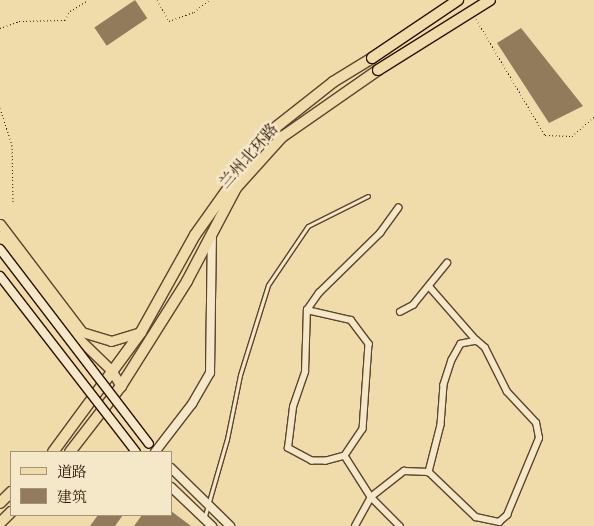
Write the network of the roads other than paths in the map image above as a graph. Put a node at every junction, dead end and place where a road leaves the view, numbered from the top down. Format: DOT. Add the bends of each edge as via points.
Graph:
graph roads {
  1 [pos="458,0"];
  2 [pos="490,0"];
  3 [pos="368,196"];
  4 [pos="398,208"];
  5 [pos="0,224"];
  6 [pos="212,231"];
  7 [pos="0,236"];
  8 [pos="0,249"];
  9 [pos="447,263"];
  10 [pos="0,276"];
  11 [pos="429,286"];
  12 [pos="307,310"];
  13 [pos="400,312"];
  14 [pos="141,332"];
  15 [pos="477,341"];
  16 [pos="111,370"];
  17 [pos="121,386"];
  18 [pos="54,451"];
  19 [pos="71,451"];
  20 [pos="135,451"];
  21 [pos="155,451"];
  22 [pos="157,451"];
  23 [pos="345,456"];
  24 [pos="172,469"];
  25 [pos="428,472"];
  26 [pos="172,488"];
  27 [pos="10,493"];
  28 [pos="371,497"];
  29 [pos="0,503"];
  30 [pos="210,509"];
  31 [pos="10,513"];
  32 [pos="204,520"];
  33 [pos="0,523"];
  34 [pos="212,526"];
  35 [pos="230,526"];
  36 [pos="355,526"];
  37 [pos="400,526"];
  1 -- 14 [label="highway, 兰州北环路, bridge" via="333,82 266,135 223,190 195,234"];
  2 -- 6 [label="highway, 兰州北环路, bridge" via="378,70 282,137 236,188"];
  3 -- 30 [label="lane" via="308,226 268,285 240,374"];
  4 -- 12 [label="street" via="380,233 319,292"];
  5 -- 14 [label="main road" via="82,332 111,341"];
  6 -- 17 [label="highway, 兰州北环路" via="187,281"];
  6 -- 22 [label="main road" via="210,373 192,404"];
  7 -- 16 [label="main road" via="77,337"];
  8 -- 21 [label="main road, bridge"];
  9 -- 11 [label="street"];
  10 -- 20 [label="main road, bridge"];
  11 -- 13 [label="street" via="413,305"];
  11 -- 15 [label="street"];
  12 -- 23 [label="street" via="350,320 369,344 363,429"];
  12 -- 23 [label="street" via="305,372 293,408 288,448 312,461"];
  14 -- 16 [label="highway, 兰州北环路"];
  15 -- 25 [label="street" via="462,344 452,360 444,385 441,425"];
  15 -- 25 [label="street" via="485,348 507,392 536,423 540,438 536,456 508,515 499,522 476,517"];
  16 -- 17 [label="main road"];
  16 -- 18 [label="highway, 兰州北环路"];
  17 -- 19 [label="highway, 兰州北环路"];
  23 -- 28 [label="street"];
  24 -- 30 [label="main road"];
  25 -- 28 [label="street" via="404,471"];
  26 -- 32 [label="main road"];
  27 -- 29 [label="highway"];
  28 -- 36 [label="street"];
  28 -- 37 [label="street"];
  30 -- 32 [label="lane"];
  30 -- 35 [label="main road"];
  31 -- 33 [label="highway"];
  32 -- 34 [label="main road"];
}
